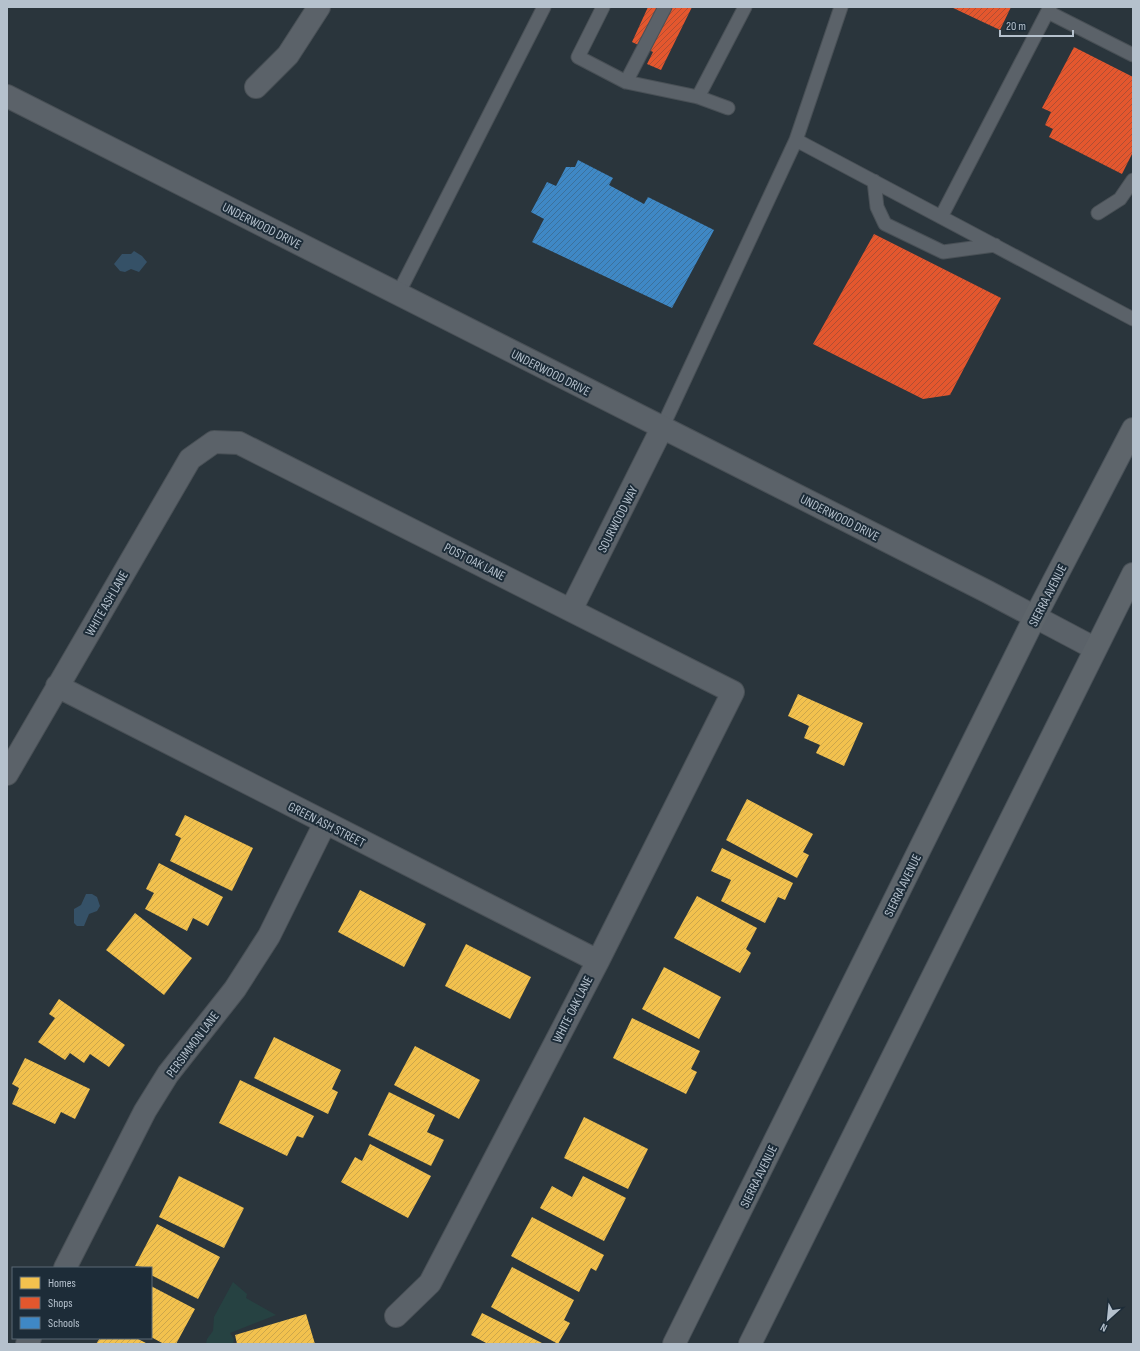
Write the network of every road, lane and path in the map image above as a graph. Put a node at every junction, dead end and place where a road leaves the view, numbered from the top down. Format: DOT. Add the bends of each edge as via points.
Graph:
graph roads {
  1 [pos="319,7"];
  2 [pos="544,7"];
  3 [pos="603,7"];
  4 [pos="665,7"];
  5 [pos="745,7"];
  6 [pos="841,7"];
  7 [pos="1049,10"];
  8 [pos="1133,55"];
  9 [pos="626,82"];
  10 [pos="256,88"];
  11 [pos="7,96"];
  12 [pos="698,97"];
  13 [pos="728,108"];
  14 [pos="796,140"];
  15 [pos="1133,180"];
  16 [pos="874,181"];
  17 [pos="1098,213"];
  18 [pos="941,217"];
  19 [pos="995,245"];
  20 [pos="398,294"];
  21 [pos="1133,319"];
  22 [pos="662,428"];
  23 [pos="1133,428"];
  24 [pos="214,442"];
  25 [pos="1133,574"];
  26 [pos="571,610"];
  27 [pos="1035,617"];
  28 [pos="1094,648"];
  29 [pos="57,686"];
  30 [pos="733,692"];
  31 [pos="7,774"];
  32 [pos="325,824"];
  33 [pos="598,961"];
  34 [pos="66,1267"];
  35 [pos="396,1316"];
  36 [pos="674,1344"];
  37 [pos="750,1344"];
  1 -- 10 [label="street" via="288,56"];
  2 -- 20 [label="lane"];
  3 -- 9 [label="lane" via="578,57"];
  4 -- 9 [label="lane"];
  5 -- 12 [label="lane"];
  6 -- 14 [label="lane"];
  7 -- 8 [label="lane"];
  7 -- 18 [label="lane"];
  9 -- 12 [label="lane"];
  11 -- 20 [label="street, UNDERWOOD DRIVE"];
  12 -- 13 [label="lane"];
  14 -- 16 [label="lane"];
  14 -- 22 [label="lane"];
  15 -- 17 [label="lane" via="1120,199"];
  16 -- 18 [label="lane"];
  16 -- 19 [label="lane" via="877,207 885,224 943,252"];
  18 -- 19 [label="lane"];
  19 -- 21 [label="lane"];
  20 -- 22 [label="street, UNDERWOOD DRIVE"];
  22 -- 26 [label="street, SOURWOOD WAY"];
  22 -- 27 [label="street, UNDERWOOD DRIVE"];
  23 -- 27 [label="main road, SIERRA AVENUE"];
  24 -- 26 [label="street, POST OAK LANE" via="239,443"];
  24 -- 29 [label="street, WHITE ASH LANE" via="190,459"];
  25 -- 28 [label="main road"];
  26 -- 30 [label="street, POST OAK LANE"];
  27 -- 28 [label="street, UNDERWOOD DRIVE"];
  27 -- 36 [label="main road, SIERRA AVENUE"];
  28 -- 37 [label="main road"];
  29 -- 31 [label="street, WHITE ASH LANE"];
  29 -- 32 [label="street, GREEN ASH STREET"];
  30 -- 33 [label="street, WHITE OAK LANE"];
  32 -- 33 [label="street, GREEN ASH STREET"];
  32 -- 34 [label="street, PERSIMMON LANE" via="269,936 235,989 168,1074 145,1111"];
  33 -- 35 [label="street, WHITE OAK LANE" via="430,1283"];
}
